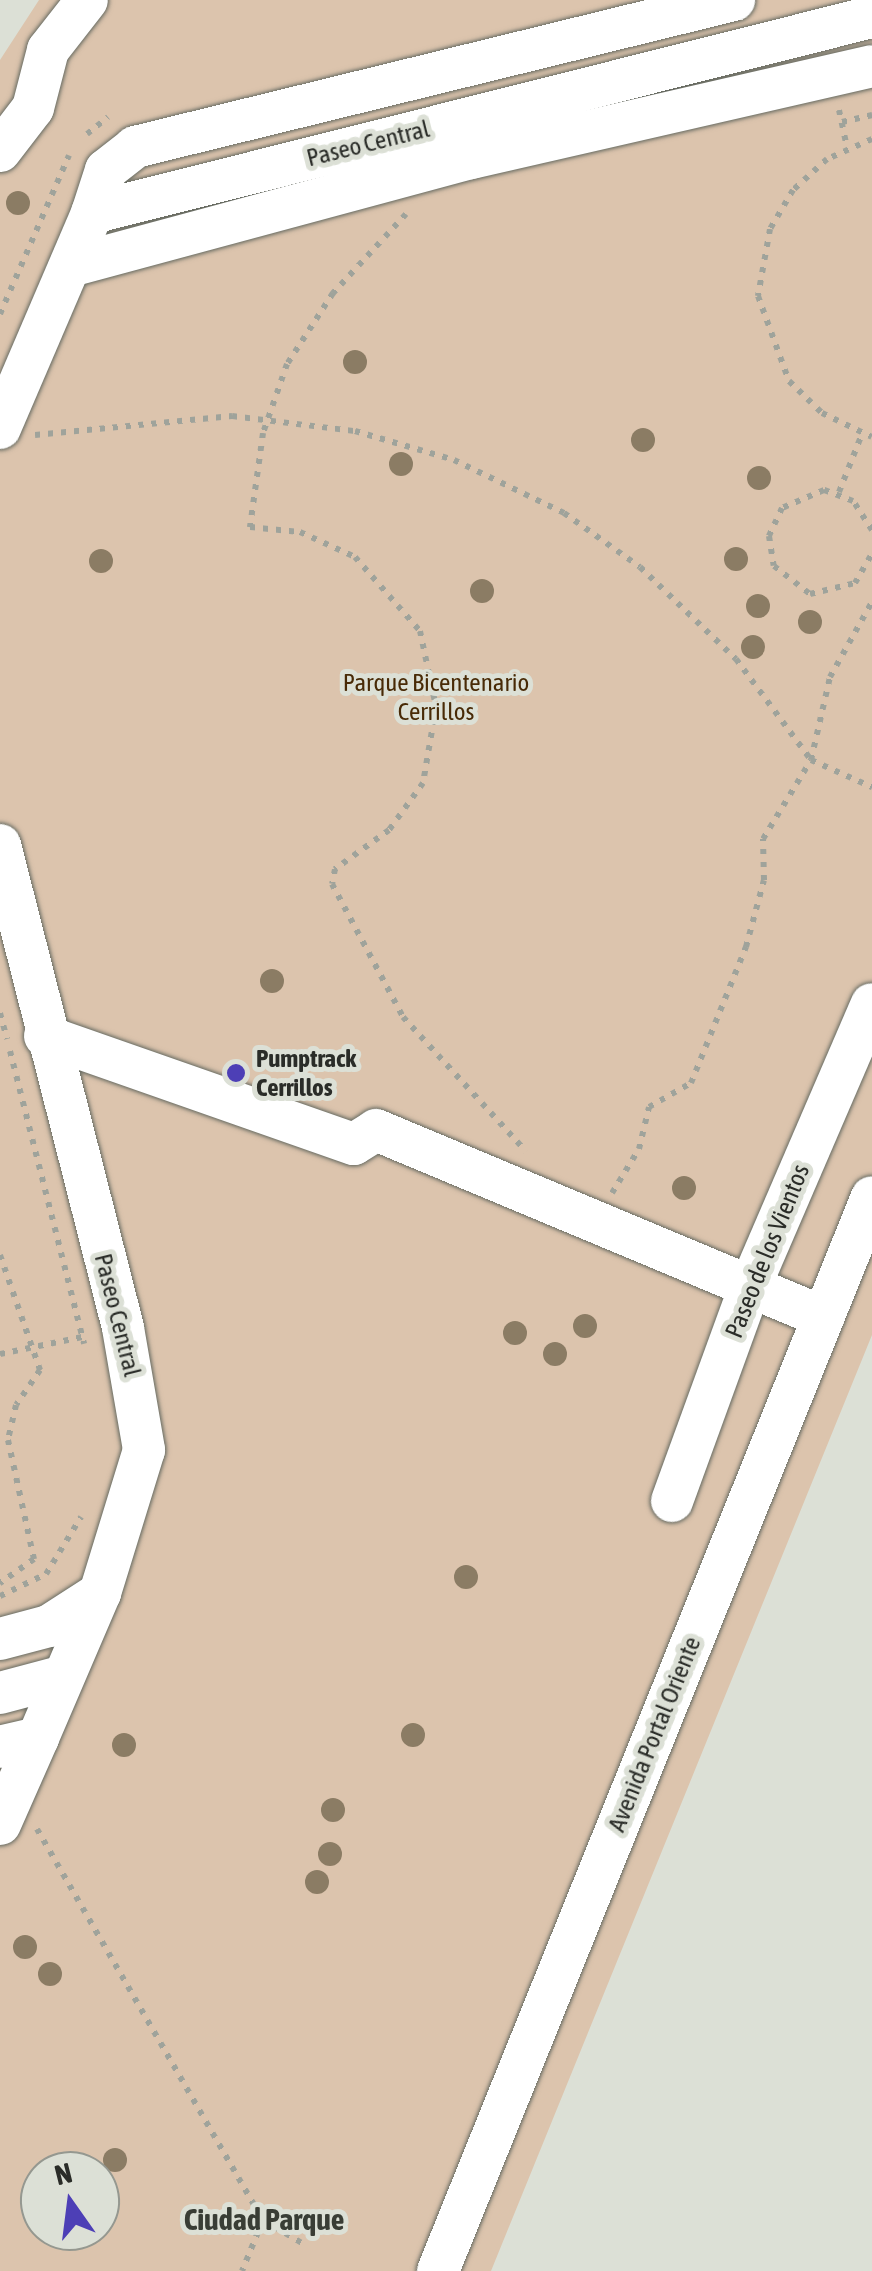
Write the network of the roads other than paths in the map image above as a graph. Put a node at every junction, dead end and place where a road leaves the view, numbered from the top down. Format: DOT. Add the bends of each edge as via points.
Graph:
graph roads {
  1 [pos="87,0"];
  2 [pos="734,0"];
  3 [pos="872,17"];
  4 [pos="872,66"];
  5 [pos="0,151"];
  6 [pos="92,213"];
  7 [pos="74,266"];
  8 [pos="11,434"];
  9 [pos="0,845"];
  10 [pos="11,994"];
  11 [pos="872,1004"];
  12 [pos="45,1036"];
  13 [pos="872,1198"];
  14 [pos="749,1289"];
  15 [pos="823,1317"];
  16 [pos="672,1501"];
  17 [pos="100,1593"];
  18 [pos="0,1639"];
  19 [pos="64,1676"];
  20 [pos="0,1693"];
  21 [pos="19,1743"];
  22 [pos="4,1807"];
  23 [pos="438,2271"];
  1 -- 5 [label="street" via="48,50 33,108"];
  2 -- 6 [label="street" via="135,147 106,170"];
  3 -- 6 [label="street, Paseo Central"];
  4 -- 7 [label="street" via="471,158"];
  6 -- 7 [label="street"];
  7 -- 8 [label="street"];
  9 -- 10 [label="street, Paseo Central"];
  10 -- 12 [label="street, Paseo Central"];
  11 -- 14 [label="street, Paseo de los Vientos"];
  12 -- 14 [label="street" via="354,1144 376,1130"];
  12 -- 17 [label="street, Paseo Central" via="103,1332 144,1450"];
  13 -- 15 [label="street, Avenida Portal Oriente"];
  14 -- 15 [label="street"];
  14 -- 16 [label="street, Paseo de los Vientos"];
  15 -- 23 [label="street, Avenida Portal Oriente"];
  17 -- 18 [label="street" via="49,1626"];
  17 -- 19 [label="street, Paseo Central"];
  19 -- 20 [label="street"];
  19 -- 21 [label="street, Paseo Central"];
  21 -- 22 [label="street, Paseo Central"];
}
